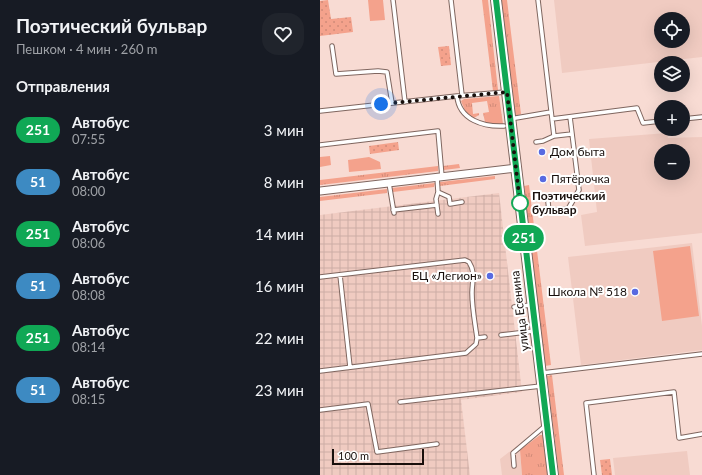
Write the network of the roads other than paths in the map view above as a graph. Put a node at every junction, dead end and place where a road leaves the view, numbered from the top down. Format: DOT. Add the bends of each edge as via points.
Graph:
graph roads {
  1 [pos="393,0"];
  2 [pos="451,0"];
  3 [pos="496,0"];
  4 [pos="538,0"];
  5 [pos="332,46"];
  6 [pos="507,92"];
  7 [pos="462,95"];
  8 [pos="457,96"];
  9 [pos="405,102"];
  10 [pos="392,103"];
  11 [pos="320,111"];
  12 [pos="551,112"];
  13 [pos="570,117"];
  14 [pos="702,117"];
  15 [pos="690,118"];
  16 [pos="552,119"];
  17 [pos="507,122"];
  18 [pos="654,122"];
  19 [pos="572,134"];
  20 [pos="554,136"];
  21 [pos="536,142"];
  22 [pos="320,144"];
  23 [pos="516,168"];
  24 [pos="439,177"];
  25 [pos="389,183"];
  26 [pos="320,191"];
  27 [pos="438,192"];
  28 [pos="462,202"];
  29 [pos="548,202"];
  30 [pos="437,205"];
  31 [pos="438,214"];
  32 [pos="340,275"];
  33 [pos="320,278"];
  34 [pos="532,305"];
  35 [pos="514,307"];
  36 [pos="536,331"];
  37 [pos="501,336"];
  38 [pos="485,337"];
  39 [pos="477,338"];
  40 [pos="702,354"];
  41 [pos="350,368"];
  42 [pos="320,371"];
  43 [pos="541,373"];
  44 [pos="542,386"];
  45 [pos="400,402"];
  46 [pos="320,410"];
  47 [pos="547,424"];
  48 [pos="702,434"];
  49 [pos="437,444"];
  50 [pos="514,466"];
  51 [pos="553,475"];
  52 [pos="594,475"];
  1 -- 9 [label="lane"];
  2 -- 7 [label="lane"];
  3 -- 6 [label="street, улица Есенина"];
  4 -- 12 [label="lane"];
  5 -- 10 [label="lane" via="336,74 378,70 388,72"];
  6 -- 7 [label="lane"];
  6 -- 17 [label="street, улица Есенина"];
  7 -- 8 [label="lane"];
  8 -- 9 [label="lane"];
  8 -- 17 [label="lane" via="462,110 468,117 490,127"];
  9 -- 10 [label="lane"];
  10 -- 11 [label="lane"];
  12 -- 16 [label="lane"];
  12 -- 17 [label="lane"];
  13 -- 16 [label="lane"];
  13 -- 18 [label="lane" via="637,108 643,123"];
  13 -- 19 [label="lane"];
  14 -- 15 [label="lane"];
  16 -- 20 [label="lane"];
  17 -- 23 [label="street, улица Есенина"];
  19 -- 20 [label="lane"];
  19 -- 29 [label="lane" via="579,190 568,209 549,211"];
  20 -- 21 [label="lane"];
  22 -- 24 [label="lane" via="438,131"];
  23 -- 24 [label="street"];
  23 -- 34 [label="street, улица Есенина"];
  24 -- 25 [label="street"];
  24 -- 27 [label="lane"];
  25 -- 26 [label="street"];
  25 -- 30 [label="lane" via="394,212"];
  27 -- 28 [label="lane" via="449,198 450,204"];
  27 -- 30 [label="lane"];
  30 -- 31 [label="lane"];
  32 -- 33 [label="lane"];
  32 -- 39 [label="lane" via="464,260 469,262 474,283 472,291"];
  32 -- 41 [label="lane"];
  34 -- 35 [label="lane"];
  34 -- 36 [label="street, улица Есенина"];
  36 -- 37 [label="lane"];
  36 -- 43 [label="street, улица Есенина"];
  38 -- 39 [label="lane"];
  39 -- 41 [label="lane" via="476,344 466,353"];
  40 -- 43 [label="lane"];
  41 -- 42 [label="lane"];
  43 -- 44 [label="street, улица Есенина"];
  44 -- 45 [label="lane"];
  44 -- 47 [label="street, улица Есенина"];
  46 -- 49 [label="lane" via="368,404 377,452"];
  47 -- 50 [label="lane" via="512,453"];
  47 -- 51 [label="street, улица Есенина"];
  48 -- 52 [label="lane" via="679,438 674,392 586,403"];
}
